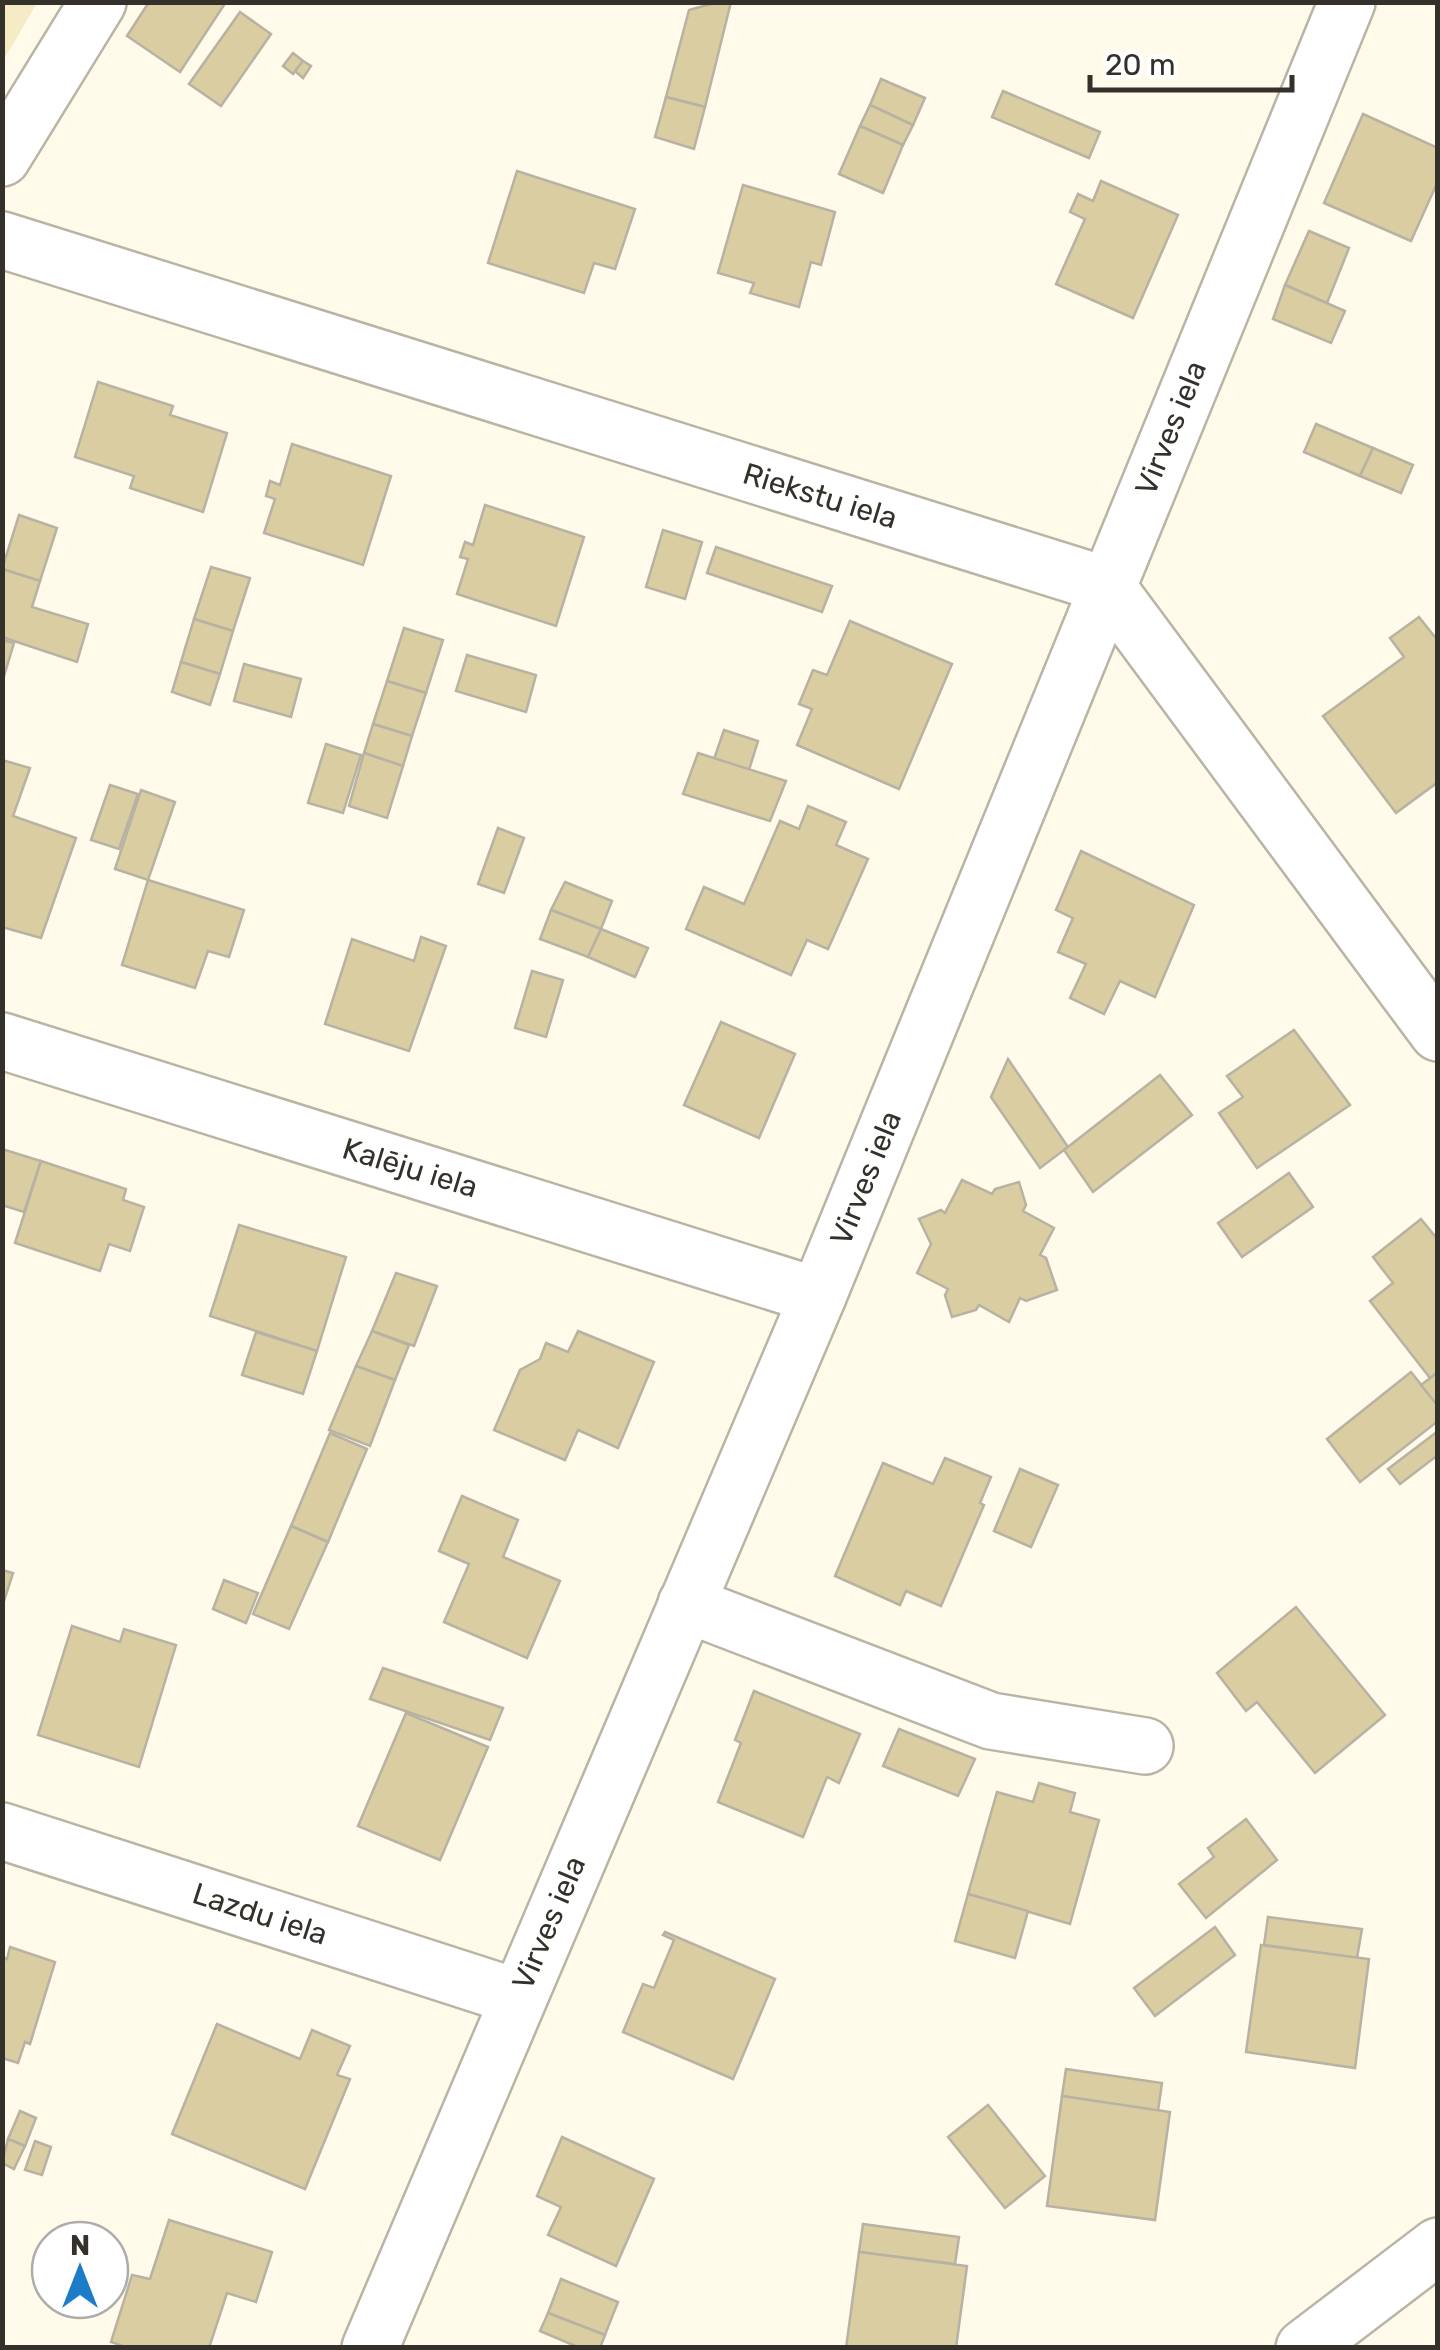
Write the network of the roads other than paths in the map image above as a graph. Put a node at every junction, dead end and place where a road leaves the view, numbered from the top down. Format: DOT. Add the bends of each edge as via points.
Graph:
graph roads {
  1 [pos="98,2"];
  2 [pos="1347,2"];
  3 [pos="2,158"];
  4 [pos="2,240"];
  5 [pos="1106,585"];
  6 [pos="1438,1033"];
  7 [pos="2,1041"];
  8 [pos="818,1296"];
  9 [pos="686,1604"];
  10 [pos="1145,1746"];
  11 [pos="2,1830"];
  12 [pos="517,1997"];
  13 [pos="1438,2246"];
  14 [pos="370,2348"];
  15 [pos="1304,2348"];
  1 -- 3 [label="street"];
  2 -- 5 [label="street, Virves iela"];
  4 -- 5 [label="street, Riekstu iela"];
  5 -- 6 [label="street"];
  5 -- 8 [label="street, Virves iela"];
  7 -- 8 [label="street, Kalēju iela"];
  8 -- 9 [label="street, Virves iela"];
  9 -- 10 [label="street" via="991,1721"];
  9 -- 12 [label="street, Virves iela"];
  11 -- 12 [label="street, Lazdu iela"];
  12 -- 14 [label="street, Virves iela"];
  13 -- 15 [label="street"];
}
